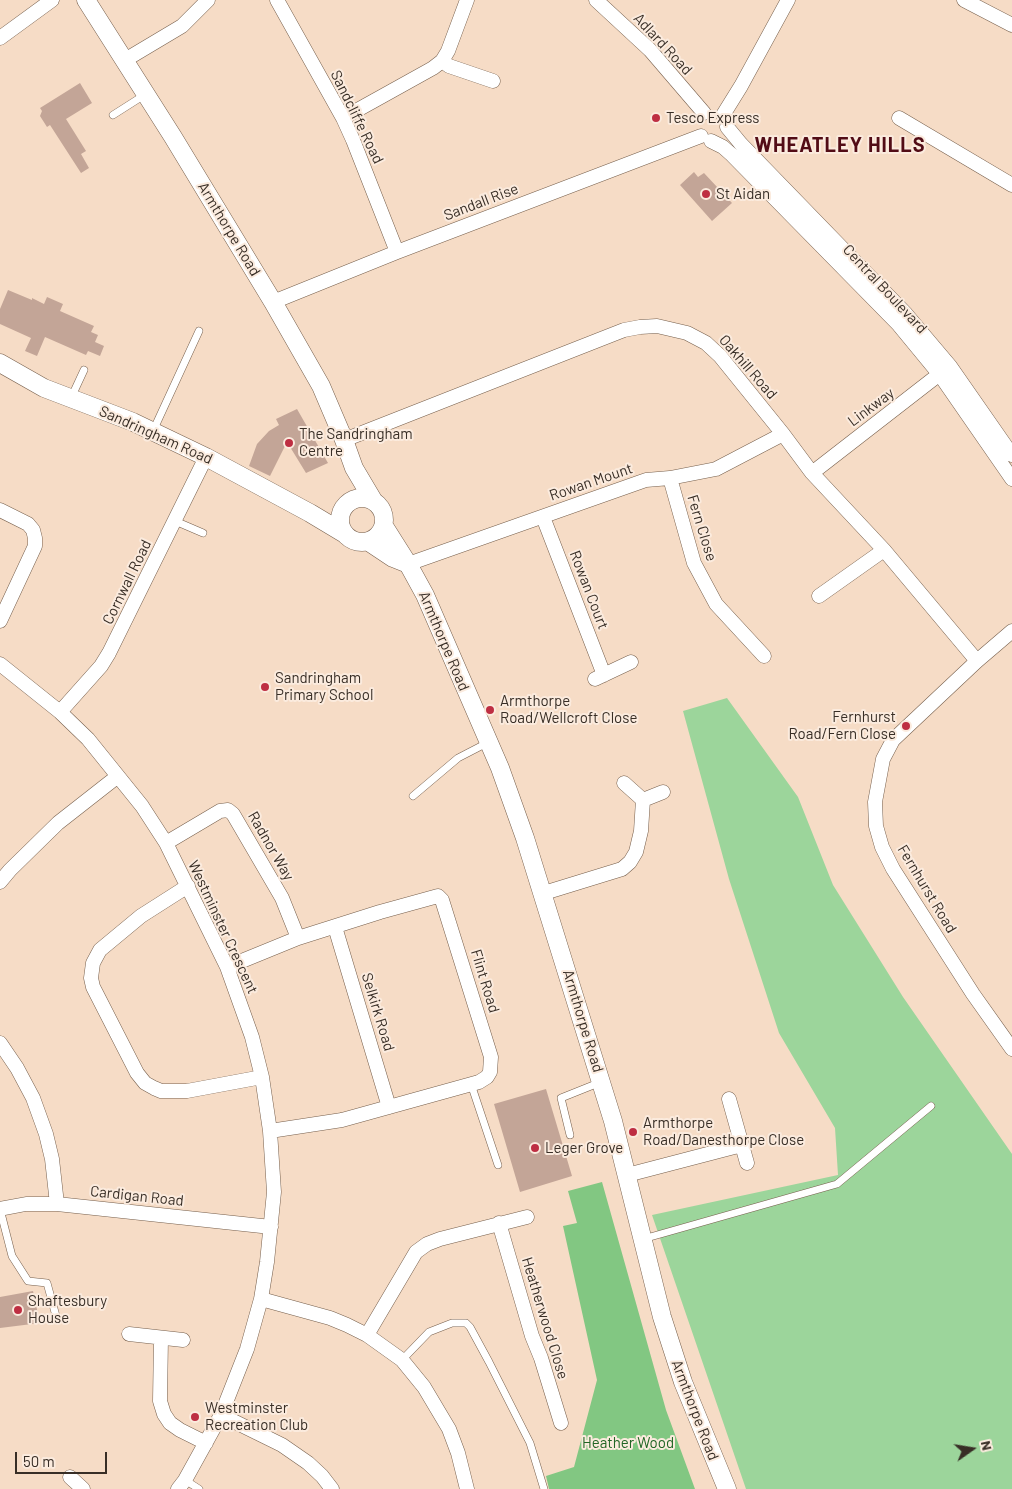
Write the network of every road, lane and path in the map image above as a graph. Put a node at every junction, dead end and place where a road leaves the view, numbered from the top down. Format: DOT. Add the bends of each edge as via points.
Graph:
graph roads {
  1 [pos="86,0"];
  2 [pos="208,0"];
  3 [pos="277,0"];
  4 [pos="467,0"];
  5 [pos="596,0"];
  6 [pos="788,0"];
  7 [pos="964,0"];
  8 [pos="45,2"];
  9 [pos="1012,25"];
  10 [pos="0,38"];
  11 [pos="125,60"];
  12 [pos="442,61"];
  13 [pos="493,81"];
  14 [pos="146,94"];
  15 [pos="704,113"];
  16 [pos="113,115"];
  17 [pos="343,118"];
  18 [pos="899,118"];
  19 [pos="725,121"];
  20 [pos="706,138"];
  21 [pos="1012,186"];
  22 [pos="397,252"];
  23 [pos="840,255"];
  24 [pos="273,302"];
  25 [pos="199,331"];
  26 [pos="0,363"];
  27 [pos="84,370"];
  28 [pos="945,370"];
  29 [pos="71,398"];
  30 [pos="153,431"];
  31 [pos="783,434"];
  32 [pos="344,440"];
  33 [pos="1012,455"];
  34 [pos="206,457"];
  35 [pos="354,468"];
  36 [pos="812,473"];
  37 [pos="1011,475"];
  38 [pos="670,478"];
  39 [pos="373,500"];
  40 [pos="344,507"];
  41 [pos="0,510"];
  42 [pos="310,513"];
  43 [pos="543,517"];
  44 [pos="175,521"];
  45 [pos="384,526"];
  46 [pos="203,533"];
  47 [pos="344,534"];
  48 [pos="368,542"];
  49 [pos="884,550"];
  50 [pos="408,564"];
  51 [pos="819,596"];
  52 [pos="0,621"];
  53 [pos="1012,631"];
  54 [pos="764,656"];
  55 [pos="977,661"];
  56 [pos="631,662"];
  57 [pos="0,664"];
  58 [pos="60,712"];
  59 [pos="488,742"];
  60 [pos="118,776"];
  61 [pos="624,783"];
  62 [pos="663,792"];
  63 [pos="413,796"];
  64 [pos="643,800"];
  65 [pos="166,843"];
  66 [pos="0,880"];
  67 [pos="188,886"];
  68 [pos="544,893"];
  69 [pos="335,927"];
  70 [pos="298,938"];
  71 [pos="227,967"];
  72 [pos="0,1043"];
  73 [pos="1012,1049"];
  74 [pos="262,1077"];
  75 [pos="601,1082"];
  76 [pos="471,1084"];
  77 [pos="729,1099"];
  78 [pos="931,1106"];
  79 [pos="389,1107"];
  80 [pos="270,1130"];
  81 [pos="570,1135"];
  82 [pos="742,1144"];
  83 [pos="747,1163"];
  84 [pos="498,1165"];
  85 [pos="627,1175"];
  86 [pos="57,1204"];
  87 [pos="0,1209"];
  88 [pos="527,1216"];
  89 [pos="499,1223"];
  90 [pos="271,1227"];
  91 [pos="643,1239"];
  92 [pos="261,1299"];
  93 [pos="56,1316"];
  94 [pos="129,1334"];
  95 [pos="367,1335"];
  96 [pos="161,1338"];
  97 [pos="183,1340"];
  98 [pos="402,1360"];
  99 [pos="221,1415"];
  100 [pos="561,1423"];
  101 [pos="206,1443"];
  102 [pos="182,1484"];
  103 [pos="199,1489"];
  104 [pos="332,1489"];
  105 [pos="467,1489"];
  106 [pos="544,1489"];
  107 [pos="727,1489"];
  1 -- 11 [label="street, Armthorpe Road"];
  2 -- 11 [label="street" via="182,26"];
  3 -- 17 [label="street, Sandcliffe Road"];
  4 -- 12 [label="street"];
  5 -- 15 [label="street, Adlard Road" via="650,50"];
  6 -- 19 [label="street"];
  7 -- 9 [label="street"];
  8 -- 10 [label="street"];
  11 -- 14 [label="street, Armthorpe Road"];
  12 -- 13 [label="street"];
  12 -- 17 [label="street"];
  14 -- 16 [label="lane"];
  14 -- 24 [label="street, Armthorpe Road"];
  15 -- 19 [label="street" via="716,111"];
  15 -- 20 [label="street" via="698,126"];
  17 -- 22 [label="street, Sandcliffe Road"];
  18 -- 21 [label="street"];
  19 -- 20 [label="street" via="722,137 718,140"];
  19 -- 23 [label="street, Central Boulevard" via="741,144"];
  20 -- 22 [label="street, Sandall Rise"];
  20 -- 23 [label="street, Central Boulevard" via="724,147"];
  22 -- 24 [label="street, Sandall Rise"];
  23 -- 28 [label="street, Central Boulevard" via="898,324"];
  24 -- 32 [label="street, Armthorpe Road" via="322,386"];
  25 -- 30 [label="lane"];
  26 -- 29 [label="street, Sandringham Road" via="44,388"];
  27 -- 29 [label="lane"];
  28 -- 33 [label="street, Central Boulevard"];
  28 -- 36 [label="street, Linkway"];
  28 -- 37 [label="street, Central Boulevard"];
  29 -- 30 [label="street, Sandringham Road"];
  30 -- 34 [label="street, Sandringham Road"];
  31 -- 32 [label="street, Oakhill Road" via="706,343 687,333 657,326 640,326"];
  31 -- 36 [label="street, Oakhill Road"];
  31 -- 38 [label="street, Rowan Mount" via="716,469"];
  32 -- 35 [label="street, Armthorpe Road"];
  34 -- 42 [label="street, Sandringham Road"];
  34 -- 44 [label="street, Cornwall Road"];
  35 -- 39 [label="street, Armthorpe Road"];
  35 -- 40 [label="street"];
  36 -- 49 [label="street, Oakhill Road"];
  38 -- 43 [label="street, Rowan Mount" via="646,480"];
  38 -- 54 [label="street, Fern Close" via="694,563 716,604"];
  39 -- 40 [label="street" via="354,499"];
  39 -- 45 [label="street" via="384,515"];
  40 -- 42 [label="street"];
  40 -- 47 [label="street" via="340,526"];
  41 -- 52 [label="street" via="28,524 35,538 35,546"];
  42 -- 47 [label="street, Sandringham Road"];
  43 -- 50 [label="street, Rowan Mount"];
  43 -- 56 [label="street, Rowan Court" via="600,677"];
  44 -- 46 [label="lane"];
  44 -- 58 [label="street, Cornwall Road" via="110,653"];
  45 -- 48 [label="street" via="380,534"];
  45 -- 50 [label="street, Armthorpe Road"];
  47 -- 48 [label="street" via="352,540"];
  48 -- 50 [label="street"];
  49 -- 51 [label="street"];
  49 -- 55 [label="street, Oakhill Road"];
  50 -- 59 [label="street, Armthorpe Road" via="425,595"];
  53 -- 55 [label="street, Fernhurst Road"];
  55 -- 73 [label="street, Fernhurst Road" via="893,740 879,776 876,826 893,869"];
  57 -- 58 [label="street, Westminster Crescent"];
  58 -- 60 [label="street, Westminster Crescent" via="88,738"];
  59 -- 63 [label="lane" via="458,758"];
  59 -- 68 [label="street, Armthorpe Road"];
  60 -- 65 [label="street, Westminster Crescent"];
  60 -- 66 [label="street" via="58,823"];
  61 -- 64 [label="street"];
  62 -- 64 [label="street"];
  64 -- 68 [label="street" via="641,831 630,862 622,869"];
  65 -- 67 [label="street, Westminster Crescent"];
  65 -- 70 [label="street, Radnor Way" via="220,811 228,810 282,898"];
  67 -- 71 [label="street, Westminster Crescent"];
  67 -- 74 [label="street" via="141,916 100,950 93,964 93,987 137,1073 154,1088 187,1091"];
  68 -- 75 [label="street, Armthorpe Road"];
  69 -- 70 [label="street, Flint Road"];
  69 -- 76 [label="street, Flint Road" via="438,896 442,900 491,1057 487,1077"];
  69 -- 79 [label="street, Selkirk Road"];
  70 -- 71 [label="street, Flint Road"];
  71 -- 74 [label="street, Westminster Crescent" via="252,1037"];
  72 -- 86 [label="street" via="33,1098 46,1134"];
  74 -- 80 [label="street, Westminster Crescent"];
  75 -- 81 [label="lane" via="561,1098"];
  75 -- 85 [label="street, Armthorpe Road"];
  76 -- 79 [label="street, Flint Road"];
  76 -- 84 [label="lane"];
  77 -- 82 [label="street"];
  78 -- 91 [label="lane" via="837,1184"];
  79 -- 80 [label="street, Flint Road" via="342,1120"];
  80 -- 90 [label="street, Westminster Crescent" via="274,1192"];
  82 -- 83 [label="street"];
  82 -- 85 [label="street"];
  85 -- 91 [label="street, Armthorpe Road"];
  86 -- 87 [label="street, Cardigan Road" via="26,1204"];
  86 -- 90 [label="street, Cardigan Road"];
  87 -- 93 [label="lane" via="12,1256 28,1281 47,1283"];
  88 -- 89 [label="street"];
  89 -- 95 [label="street" via="440,1239 416,1252"];
  89 -- 100 [label="street, Heatherwood Close"];
  90 -- 92 [label="street, Westminster Crescent"];
  91 -- 107 [label="street, Armthorpe Road" via="680,1373"];
  92 -- 95 [label="street" via="330,1318"];
  92 -- 99 [label="street, Westminster Crescent" via="247,1349"];
  94 -- 96 [label="street"];
  95 -- 98 [label="street"];
  96 -- 97 [label="street"];
  96 -- 101 [label="street" via="160,1401 164,1414 180,1430"];
  98 -- 105 [label="street" via="424,1387 449,1429"];
  98 -- 106 [label="lane" via="429,1332 452,1323 466,1323 490,1362 530,1443"];
  99 -- 101 [label="street, Westminster Crescent"];
  99 -- 104 [label="street" via="282,1445 308,1463"];
  101 -- 102 [label="street, Westminster Crescent"];
  102 -- 103 [label="lane"];
}
